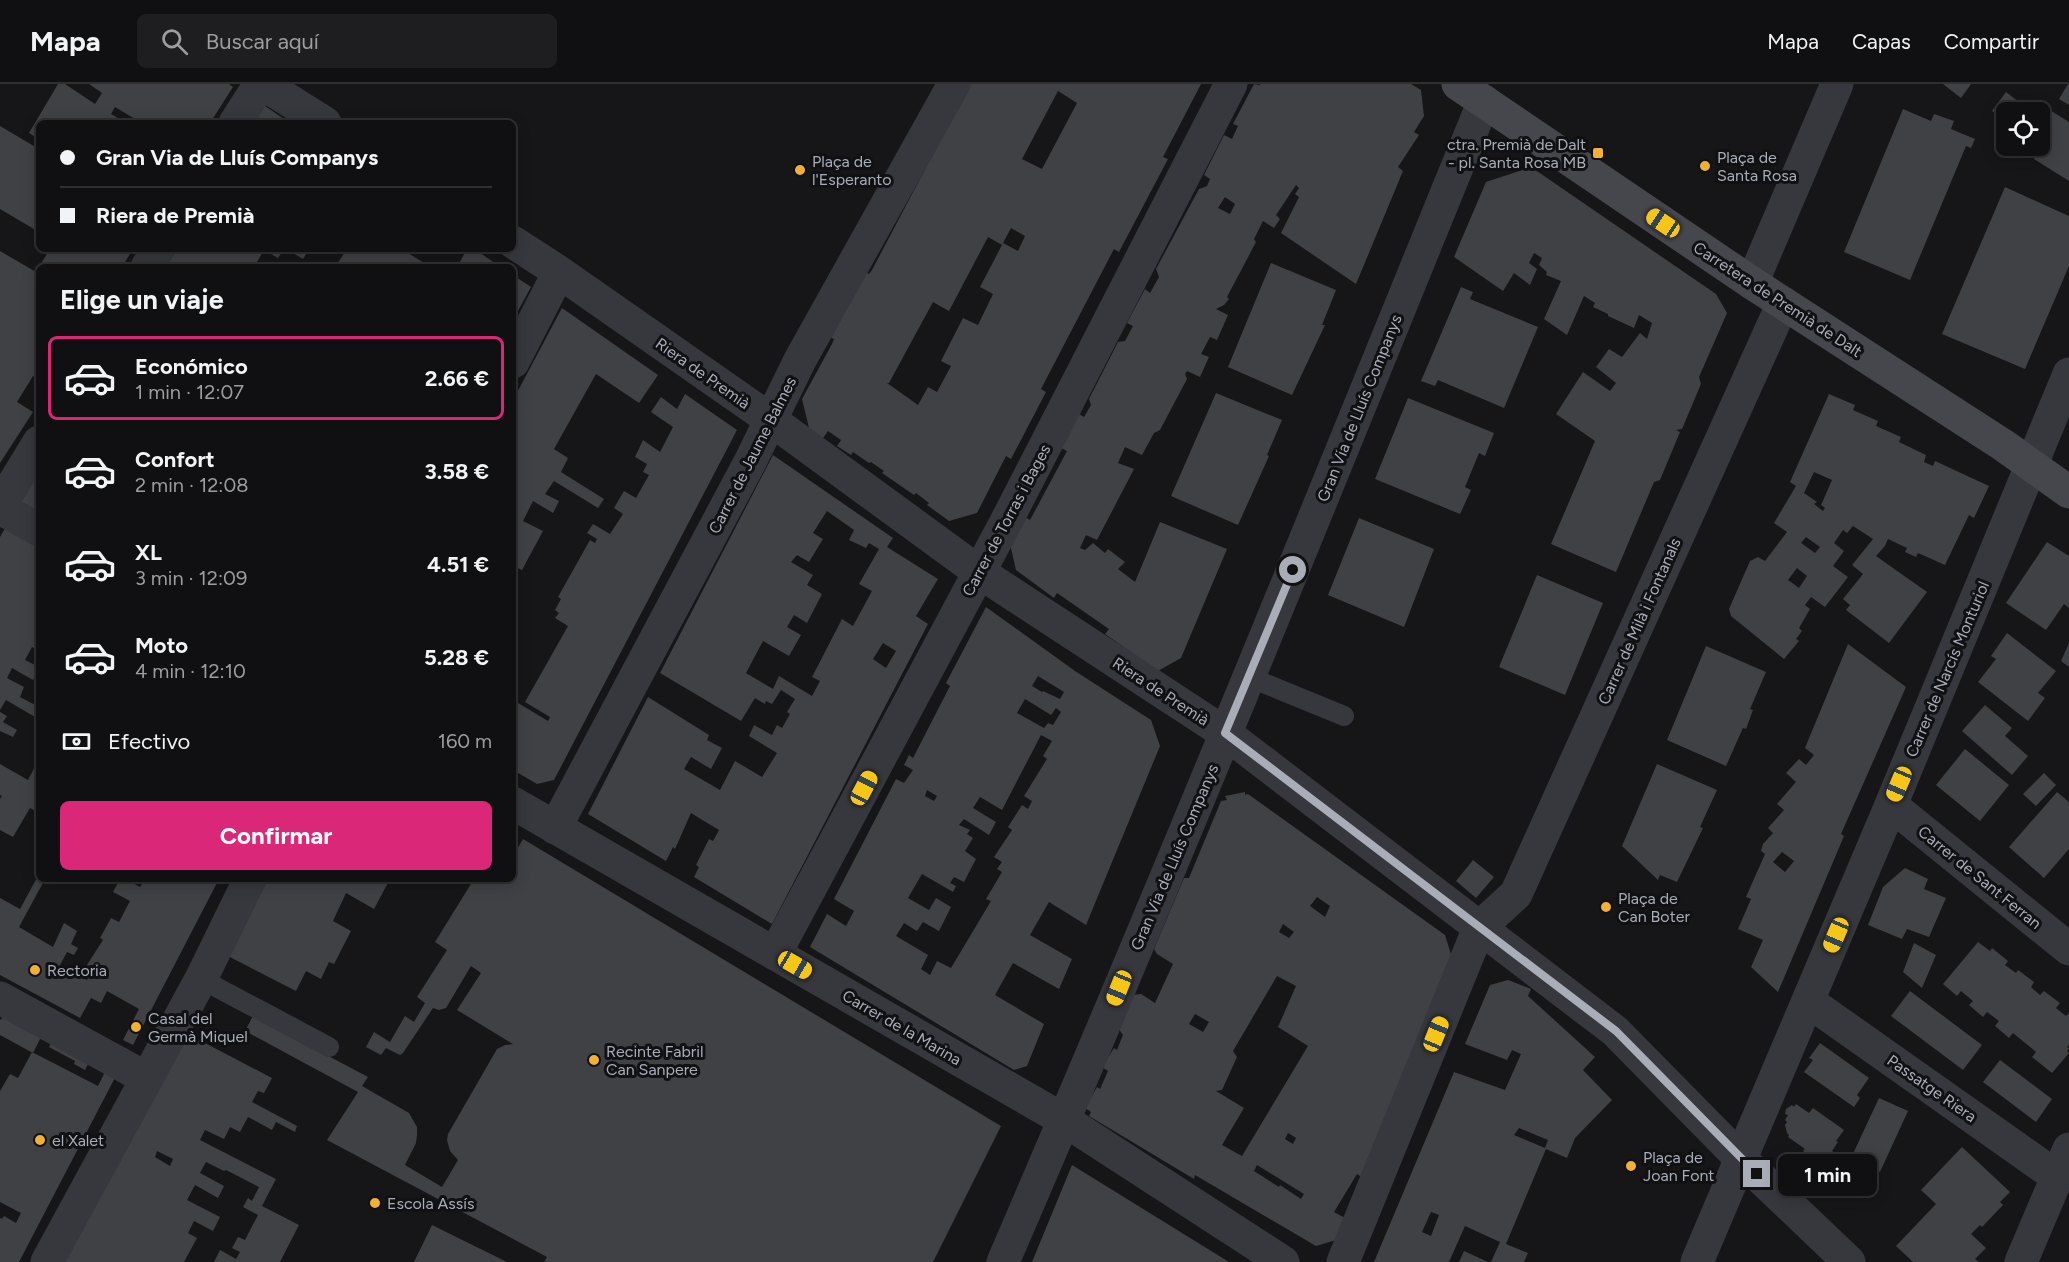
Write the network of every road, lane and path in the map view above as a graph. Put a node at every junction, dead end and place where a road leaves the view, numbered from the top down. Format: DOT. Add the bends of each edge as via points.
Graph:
graph roads {
  1 [pos="262,84"];
  2 [pos="954,84"];
  3 [pos="1232,84"];
  4 [pos="1837,84"];
  5 [pos="1478,90"];
  6 [pos="237,120"];
  7 [pos="320,120"];
  8 [pos="516,244"];
  9 [pos="560,272"];
  10 [pos="1752,283"];
  11 [pos="1783,303"];
  12 [pos="516,356"];
  13 [pos="2069,374"];
  14 [pos="771,420"];
  15 [pos="36,447"];
  16 [pos="2032,465"];
  17 [pos="2069,492"];
  18 [pos="0,507"];
  19 [pos="36,528"];
  20 [pos="979,572"];
  21 [pos="1249,677"];
  22 [pos="1344,716"];
  23 [pos="1225,733"];
  24 [pos="516,805"];
  25 [pos="1891,805"];
  26 [pos="555,828"];
  27 [pos="249,882"];
  28 [pos="1479,928"];
  29 [pos="2069,949"];
  30 [pos="775,954"];
  31 [pos="201,979"];
  32 [pos="0,998"];
  33 [pos="1808,1001"];
  34 [pos="329,1047"];
  35 [pos="146,1078"];
  36 [pos="1064,1120"];
  37 [pos="1741,1159"];
  38 [pos="2063,1162"];
  39 [pos="47,1262"];
  40 [pos="1003,1262"];
  41 [pos="1283,1262"];
  42 [pos="1343,1262"];
  43 [pos="1697,1262"];
  44 [pos="1849,1262"];
  45 [pos="2021,1262"];
  1 -- 6 [label="street"];
  1 -- 7 [label="street"];
  2 -- 14 [label="street, Carrer de Jaume Balmes" via="800,360"];
  3 -- 20 [label="street, Carrer de Torras i Bages"];
  4 -- 10 [label="street"];
  5 -- 10 [label="street, Carretera de Premià de Dalt" via="1538,138"];
  5 -- 21 [label="street, Gran Via de Lluís Companys"];
  8 -- 9 [label="street, Riera de Premià"];
  9 -- 12 [label="street"];
  9 -- 14 [label="street, Riera de Premià"];
  10 -- 11 [label="street, Carretera de Premià de Dalt"];
  11 -- 16 [label="street, Carretera de Premià de Dalt"];
  11 -- 28 [label="street, Carrer de Milà i Fontanals" via="1516,894"];
  13 -- 16 [label="street, Carrer de Narcís Monturiol"];
  14 -- 20 [label="street, Riera de Premià"];
  14 -- 26 [label="street, Carrer de Jaume Balmes"];
  15 -- 18 [label="street"];
  16 -- 17 [label="street, Carretera de Premià de Dalt"];
  16 -- 25 [label="street, Carrer de Narcís Monturiol"];
  18 -- 19 [label="street"];
  20 -- 23 [label="street, Riera de Premià"];
  20 -- 30 [label="street, Carrer de Torras i Bages"];
  21 -- 22 [label="lane"];
  21 -- 23 [label="street, Gran Via de Lluís Companys"];
  23 -- 28 [label="street, Riera de Premià"];
  23 -- 36 [label="street, Gran Via de Lluís Companys"];
  24 -- 26 [label="street, Carrer de la Marina"];
  25 -- 29 [label="street, Carrer de Sant Ferran"];
  25 -- 33 [label="street, Carrer de Narcís Monturiol"];
  26 -- 30 [label="street, Carrer de la Marina"];
  27 -- 31 [label="street"];
  28 -- 37 [label="street, Riera de Premià" via="1616,1031"];
  28 -- 42 [label="street"];
  30 -- 36 [label="street, Carrer de la Marina"];
  31 -- 34 [label="lane"];
  31 -- 35 [label="street"];
  32 -- 35 [label="street"];
  33 -- 37 [label="street, Carrer de Narcís Monturiol"];
  33 -- 38 [label="street, Passatge Riera"];
  35 -- 39 [label="street"];
  36 -- 40 [label="street, Gran Via de Lluís Companys"];
  36 -- 41 [label="street, Carrer de la Marina"];
  37 -- 43 [label="street, Carrer de Narcís Monturiol"];
  37 -- 44 [label="street, Riera de Premià"];
  38 -- 45 [label="street"];
}
